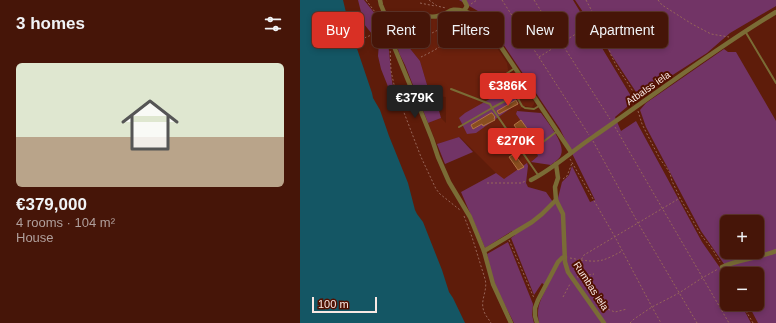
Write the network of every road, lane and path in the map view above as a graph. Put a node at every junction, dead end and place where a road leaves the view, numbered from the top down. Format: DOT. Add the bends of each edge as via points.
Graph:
graph roads {
  1 [pos="366,0"];
  2 [pos="380,0"];
  3 [pos="429,0"];
  4 [pos="464,0"];
  5 [pos="477,0"];
  6 [pos="502,0"];
  7 [pos="534,0"];
  8 [pos="586,0"];
  9 [pos="658,0"];
  10 [pos="420,3"];
  11 [pos="437,6"];
  12 [pos="467,6"];
  13 [pos="451,9"];
  14 [pos="464,11"];
  15 [pos="375,12"];
  16 [pos="383,12"];
  17 [pos="542,12"];
  18 [pos="592,12"];
  19 [pos="776,12"];
  20 [pos="430,17"];
  21 [pos="745,30"];
  22 [pos="432,33"];
  23 [pos="735,38"];
  24 [pos="390,48"];
  25 [pos="395,48"];
  26 [pos="552,48"];
  27 [pos="565,48"];
  28 [pos="608,48"];
  29 [pos="421,57"];
  30 [pos="539,57"];
  31 [pos="515,68"];
  32 [pos="503,76"];
  33 [pos="776,83"];
  34 [pos="528,87"];
  35 [pos="451,89"];
  36 [pos="516,95"];
  37 [pos="638,105"];
  38 [pos="540,106"];
  39 [pos="492,108"];
  40 [pos="613,123"];
  41 [pos="459,127"];
  42 [pos="557,131"];
  43 [pos="591,138"];
  44 [pos="543,142"];
  45 [pos="570,154"];
  46 [pos="572,163"];
  47 [pos="556,164"];
  48 [pos="539,176"];
  49 [pos="558,178"];
  50 [pos="531,180"];
  51 [pos="487,183"];
  52 [pos="680,198"];
  53 [pos="556,200"];
  54 [pos="662,208"];
  55 [pos="461,210"];
  56 [pos="464,215"];
  57 [pos="638,223"];
  58 [pos="508,236"];
  59 [pos="615,237"];
  60 [pos="776,250"];
  61 [pos="484,251"];
  62 [pos="622,251"];
  63 [pos="565,257"];
  64 [pos="581,260"];
  65 [pos="722,267"];
  66 [pos="720,268"];
  67 [pos="594,274"];
  68 [pos="572,276"];
  69 [pos="702,278"];
  70 [pos="679,293"];
  71 [pos="563,298"];
  72 [pos="538,300"];
  73 [pos="589,302"];
  74 [pos="652,307"];
  75 [pos="626,309"];
  76 [pos="746,311"];
  77 [pos="491,323"];
  78 [pos="511,323"];
  79 [pos="537,323"];
  80 [pos="604,323"];
  81 [pos="630,323"];
  82 [pos="662,323"];
  83 [pos="697,323"];
  84 [pos="729,323"];
  85 [pos="753,323"];
  1 -- 15 [label="path"];
  2 -- 16 [label="street"];
  3 -- 11 [label="path"];
  4 -- 12 [label="street"];
  5 -- 12 [label="path"];
  6 -- 30 [label="path"];
  7 -- 17 [label="path"];
  8 -- 18 [label="path"];
  9 -- 23 [label="path" via="662,5 711,34"];
  10 -- 11 [label="path"];
  11 -- 13 [label="path"];
  12 -- 14 [label="street"];
  13 -- 14 [label="street"];
  13 -- 20 [label="street" via="442,15"];
  14 -- 31 [label="street" via="483,20"];
  19 -- 21 [label="street, Atbalss iela"];
  21 -- 23 [label="street, Atbalss iela"];
  21 -- 33 [label="lane"];
  22 -- 29 [label="path" via="440,29 448,18 450,34 444,43"];
  23 -- 37 [label="street, Atbalss iela"];
  24 -- 55 [label="path" via="395,90 421,157 436,189"];
  25 -- 61 [label="street" via="438,157 449,182 470,217"];
  26 -- 30 [label="path"];
  27 -- 40 [label="path"];
  28 -- 37 [label="path" via="616,67 634,94"];
  30 -- 43 [label="path"];
  31 -- 32 [label="lane"];
  31 -- 34 [label="street"];
  34 -- 36 [label="lane"];
  34 -- 38 [label="street"];
  35 -- 39 [label="lane" via="490,104"];
  36 -- 38 [label="lane" via="525,108 534,109"];
  36 -- 39 [label="lane"];
  37 -- 40 [label="street, Atbalss iela"];
  37 -- 52 [label="path" via="642,124 670,173"];
  38 -- 42 [label="street"];
  39 -- 41 [label="lane"];
  39 -- 48 [label="lane"];
  40 -- 43 [label="street, Atbalss iela"];
  40 -- 54 [label="path"];
  42 -- 44 [label="lane"];
  42 -- 45 [label="street"];
  43 -- 45 [label="street, Atbalss iela"];
  43 -- 57 [label="path"];
  45 -- 46 [label="path"];
  45 -- 47 [label="street, Atbalss iela"];
  46 -- 49 [label="path" via="567,176 563,179"];
  46 -- 59 [label="path"];
  47 -- 48 [label="street, Atbalss iela"];
  47 -- 49 [label="street, Rumbas iela"];
  48 -- 50 [label="street, Atbalss iela"];
  49 -- 53 [label="street, Rumbas iela" via="555,187"];
  50 -- 51 [label="path" via="521,183"];
  52 -- 54 [label="path"];
  52 -- 65 [label="path" via="700,235 713,250"];
  53 -- 58 [label="street" via="532,222"];
  53 -- 63 [label="street, Rumbas iela" via="563,214"];
  54 -- 57 [label="path"];
  54 -- 69 [label="path"];
  56 -- 77 [label="path" via="485,279 483,308"];
  57 -- 59 [label="path"];
  57 -- 70 [label="path"];
  58 -- 61 [label="street"];
  58 -- 72 [label="path" via="534,297"];
  59 -- 62 [label="path"];
  59 -- 64 [label="path" via="584,255"];
  60 -- 65 [label="street"];
  61 -- 78 [label="street" via="493,284"];
  62 -- 64 [label="path" via="600,262"];
  62 -- 74 [label="path"];
  63 -- 64 [label="path"];
  63 -- 68 [label="street, Rumbas iela" via="566,267"];
  63 -- 72 [label="street" via="558,262"];
  66 -- 69 [label="path"];
  67 -- 68 [label="path"];
  68 -- 71 [label="path" via="571,284"];
  68 -- 73 [label="street, Rumbas iela"];
  69 -- 70 [label="path"];
  69 -- 84 [label="path"];
  70 -- 74 [label="path"];
  70 -- 83 [label="path"];
  72 -- 79 [label="street" via="535,316"];
  73 -- 75 [label="path" via="615,312"];
  73 -- 80 [label="street, Rumbas iela"];
  74 -- 81 [label="path"];
  74 -- 82 [label="path"];
  76 -- 85 [label="path"];
}
